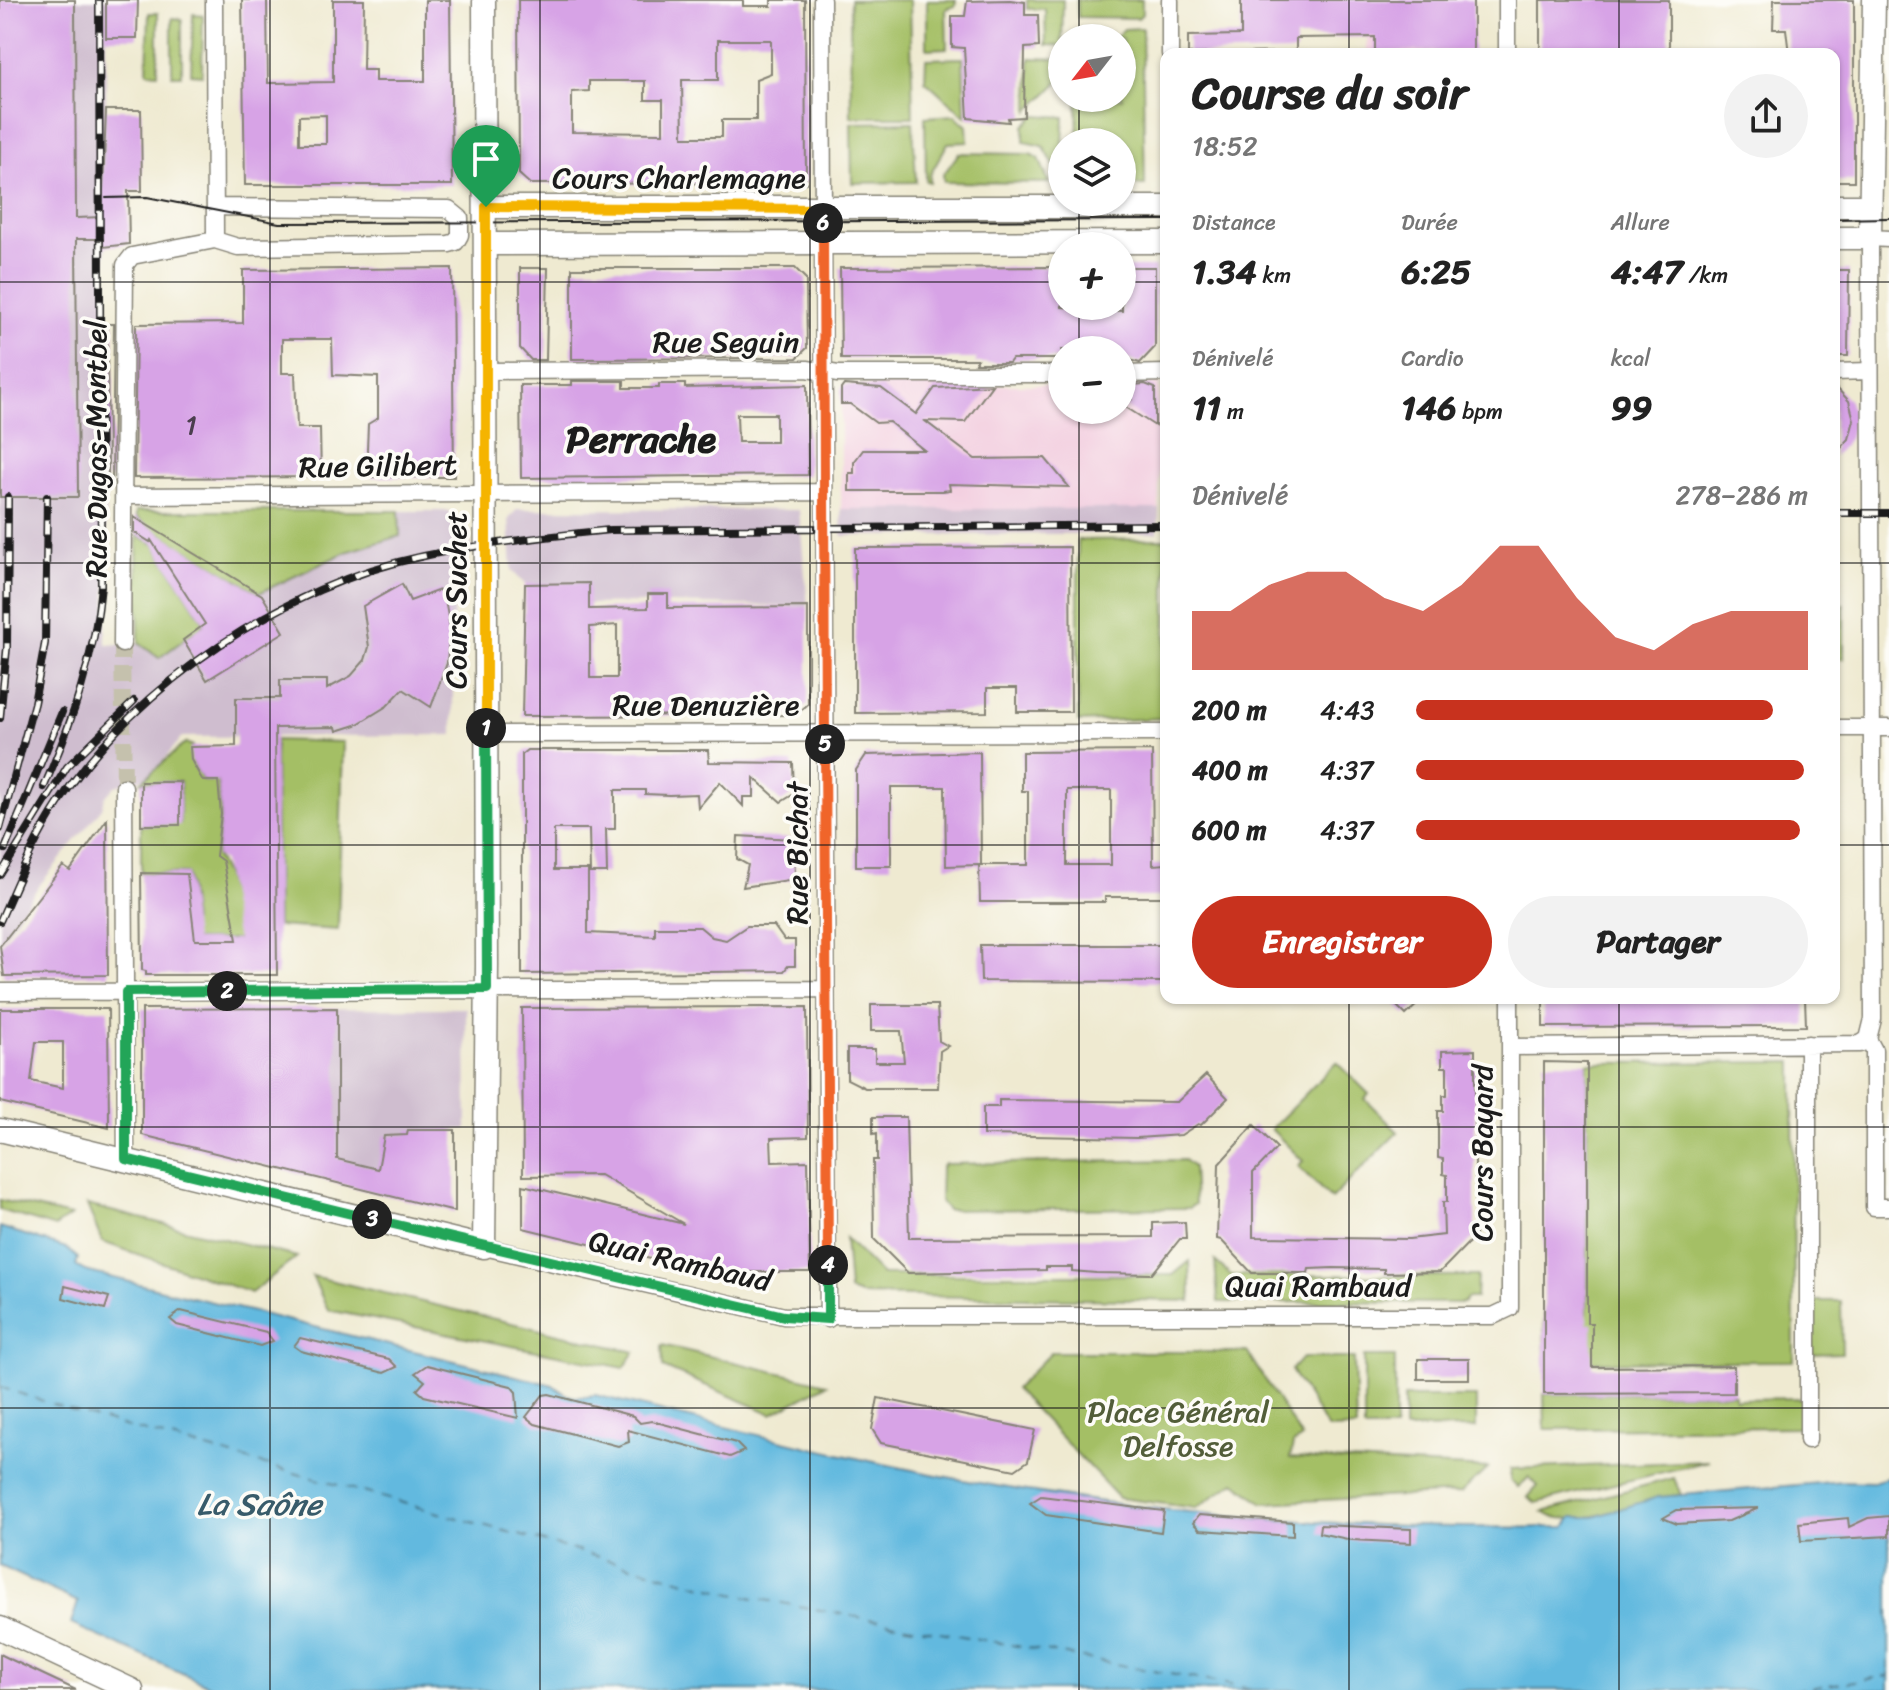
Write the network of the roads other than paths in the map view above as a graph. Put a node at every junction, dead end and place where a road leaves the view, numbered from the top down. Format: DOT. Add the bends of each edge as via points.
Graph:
graph roads {
  1 [pos="214,0"];
  2 [pos="484,0"];
  3 [pos="822,0"];
  4 [pos="1170,0"];
  5 [pos="1507,0"];
  6 [pos="1874,0"];
  7 [pos="1170,48"];
  8 [pos="1507,48"];
  9 [pos="1880,205"];
  10 [pos="1840,206"];
  11 [pos="218,207"];
  12 [pos="486,207"];
  13 [pos="1160,207"];
  14 [pos="824,209"];
  15 [pos="1840,238"];
  16 [pos="1880,238"];
  17 [pos="215,240"];
  18 [pos="821,242"];
  19 [pos="1160,242"];
  20 [pos="486,244"];
  21 [pos="486,371"];
  22 [pos="1870,371"];
  23 [pos="825,372"];
  24 [pos="1840,372"];
  25 [pos="1160,373"];
  26 [pos="1048,374"];
  27 [pos="1136,374"];
  28 [pos="824,492"];
  29 [pos="485,493"];
  30 [pos="124,496"];
  31 [pos="122,644"];
  32 [pos="1840,728"];
  33 [pos="1872,728"];
  34 [pos="1889,728"];
  35 [pos="825,733"];
  36 [pos="1160,733"];
  37 [pos="486,734"];
  38 [pos="124,787"];
  39 [pos="487,989"];
  40 [pos="825,989"];
  41 [pos="0,992"];
  42 [pos="126,992"];
  43 [pos="1510,1004"];
  44 [pos="1868,1039"];
  45 [pos="1808,1044"];
  46 [pos="1511,1047"];
  47 [pos="0,1130"];
  48 [pos="0,1139"];
  49 [pos="41,1141"];
  50 [pos="126,1159"];
  51 [pos="1882,1207"];
  52 [pos="484,1247"];
  53 [pos="1510,1308"];
  54 [pos="828,1319"];
  55 [pos="1808,1440"];
  56 [pos="0,1628"];
  57 [pos="132,1690"];
  1 -- 11 [label="street"];
  2 -- 12 [label="street, Cours Suchet"];
  3 -- 14 [label="street"];
  4 -- 7 [label="street"];
  5 -- 8 [label="street"];
  6 -- 9 [label="street"];
  9 -- 10 [label="street"];
  9 -- 16 [label="street"];
  11 -- 17 [label="street"];
  11 -- 17 [label="street" via="449,209 460,218 460,235 449,244 238,247"];
  12 -- 14 [label="street, Cours Charlemagne"];
  12 -- 20 [label="street, Cours Suchet"];
  13 -- 14 [label="street, Cours Charlemagne"];
  14 -- 18 [label="street, Cours Charlemagne"];
  15 -- 16 [label="street"];
  16 -- 22 [label="street"];
  17 -- 30 [label="street, Rue Dugas-Montbel" via="132,256 125,265"];
  18 -- 19 [label="street"];
  18 -- 20 [label="street"];
  18 -- 23 [label="street, Rue Bichat"];
  20 -- 21 [label="street, Cours Suchet"];
  21 -- 23 [label="street, Rue Seguin"];
  21 -- 29 [label="street, Cours Suchet"];
  22 -- 24 [label="street"];
  22 -- 33 [label="street"];
  23 -- 26 [label="street, Rue Seguin"];
  23 -- 28 [label="street, Rue Bichat"];
  25 -- 27 [label="street"];
  28 -- 29 [label="street, Rue Gilibert"];
  28 -- 35 [label="street, Rue Bichat"];
  29 -- 30 [label="street, Rue Gilibert"];
  29 -- 37 [label="street, Cours Suchet"];
  30 -- 31 [label="street, Rue Dugas-Montbel"];
  32 -- 33 [label="street"];
  33 -- 34 [label="street"];
  33 -- 44 [label="street" via="1873,1019"];
  35 -- 36 [label="street, Rue Denuzière"];
  35 -- 37 [label="street, Rue Denuzière"];
  35 -- 40 [label="street, Rue Bichat"];
  37 -- 39 [label="street, Cours Suchet"];
  38 -- 42 [label="street"];
  39 -- 40 [label="street"];
  39 -- 42 [label="street"];
  39 -- 52 [label="street, Cours Suchet"];
  40 -- 54 [label="street, Rue Bichat"];
  41 -- 42 [label="street"];
  42 -- 50 [label="street"];
  43 -- 46 [label="street, Cours Bayard"];
  44 -- 45 [label="street" via="1860,1044"];
  44 -- 51 [label="street" via="1874,1050"];
  45 -- 46 [label="street"];
  45 -- 55 [label="street"];
  46 -- 53 [label="street, Cours Bayard"];
  47 -- 49 [label="street, Quai Rambaud"];
  48 -- 49 [label="street, Quai Rambaud"];
  49 -- 50 [label="street, Quai Rambaud"];
  50 -- 52 [label="street, Quai Rambaud"];
  52 -- 54 [label="street, Quai Rambaud" via="784,1316"];
  53 -- 54 [label="street, Quai Rambaud" via="1481,1317"];
  56 -- 57 [label="street"];
}
